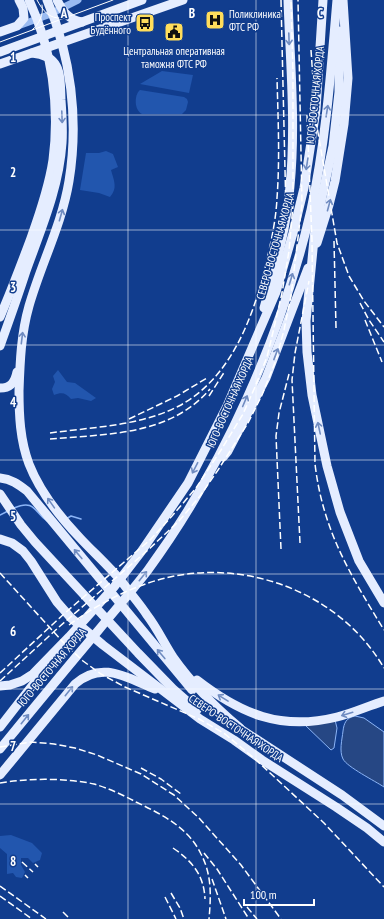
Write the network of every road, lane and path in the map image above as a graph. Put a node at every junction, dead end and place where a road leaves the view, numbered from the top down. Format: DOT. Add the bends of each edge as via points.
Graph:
graph roads {
  1 [pos="19,0"];
  2 [pos="29,0"];
  3 [pos="47,0"];
  4 [pos="57,0"];
  5 [pos="78,0"];
  6 [pos="142,0"];
  7 [pos="183,0"];
  8 [pos="288,0"];
  9 [pos="323,0"];
  10 [pos="337,0"];
  11 [pos="343,0"];
  12 [pos="62,8"];
  13 [pos="82,22"];
  14 [pos="17,26"];
  15 [pos="0,32"];
  16 [pos="0,52"];
  17 [pos="32,53"];
  18 [pos="0,64"];
  19 [pos="43,228"];
  20 [pos="16,278"];
  21 [pos="2,311"];
  22 [pos="0,318"];
  23 [pos="254,344"];
  24 [pos="0,346"];
  25 [pos="20,357"];
  26 [pos="0,388"];
  27 [pos="210,474"];
  28 [pos="0,478"];
  29 [pos="0,494"];
  30 [pos="0,539"];
  31 [pos="372,583"];
  32 [pos="384,597"];
  33 [pos="384,603"];
  34 [pos="69,637"];
  35 [pos="179,665"];
  36 [pos="0,686"];
  37 [pos="167,694"];
  38 [pos="384,701"];
  39 [pos="0,727"];
  40 [pos="240,728"];
  41 [pos="234,740"];
  42 [pos="0,749"];
  43 [pos="0,775"];
  44 [pos="384,826"];
  45 [pos="384,842"];
  1 -- 14 [label="main road" via="24,18"];
  2 -- 20 [label="main road" via="45,44 52,74 55,122 53,161 49,179"];
  25 -- 3 [label="main road, one-way" via="29,305 57,227 69,181 73,137 70,84 61,39"];
  4 -- 12 [label="main road"];
  5 -- 12 [label="street"];
  6 -- 13 [label="main road"];
  7 -- 17 [label="main road"];
  8 -- 23 [label="main road, one-way" via="292,132 290,186 274,271"];
  9 -- 23 [label="main road, СЕВЕРО-ВОСТОЧНАЯ ХОРДА, one-way" via="316,110 304,188 276,292"];
  27 -- 10 [label="main road, ЮГО-ВОСТОЧНАЯ ХОРДА, one-way" via="238,416 279,317 310,210 329,99"];
  31 -- 10 [label="main road, one-way" via="359,561 340,512 327,466 312,395 307,352 306,329 315,229 333,146 338,100 340,46"];
  27 -- 11 [label="main road, one-way" via="228,451 266,378 290,318 329,205 344,124 348,78"];
  12 -- 13 [label="main road" via="68,17"];
  12 -- 14 [label="street"];
  13 -- 16 [label="main road"];
  14 -- 15 [label="main road"];
  17 -- 18 [label="main road"];
  17 -- 19 [label="main road, one-way" via="41,54 56,64 62,111 60,162"];
  19 -- 20 [label="main road"];
  19 -- 24 [label="main road"];
  20 -- 21 [label="main road"];
  21 -- 22 [label="main road"];
  23 -- 34 [label="main road, СЕВЕРО-ВОСТОЧНАЯ ХОРДА, one-way" via="227,406 188,483 114,587"];
  25 -- 26 [label="main road" via="13,383"];
  35 -- 25 [label="main road, СЕВЕРО-ВОСТОЧНАЯ ХОРДА, one-way" via="147,615 121,582 57,512 45,495 29,463 22,433"];
  42 -- 27 [label="main road, ЮГО-ВОСТОЧНАЯ ХОРДА, one-way" via="147,571"];
  40 -- 28 [label="main road, СЕВЕРО-ВОСТОЧНАЯ ХОРДА, one-way" via="210,707 192,690 27,491 16,482"];
  29 -- 41 [label="main road" via="35,542 138,653 193,707"];
  30 -- 37 [label="main road, СЕВЕРО-ВОСТОЧНАЯ ХОРДА" via="12,543 23,551 57,602 71,618"];
  31 -- 32 [label="main road"];
  31 -- 33 [label="main road"];
  34 -- 36 [label="main road, СЕВЕРО-ВОСТОЧНАЯ ХОРДА" via="33,674 22,681"];
  34 -- 39 [label="main road, ЮГО-ВОСТОЧНАЯ ХОРДА"];
  38 -- 35 [label="main road, one-way" via="321,720 292,721 266,718 232,704"];
  35 -- 40 [label="main road, СЕВЕРО-ВОСТОЧНАЯ ХОРДА" via="199,690"];
  37 -- 41 [label="main road, СЕВЕРО-ВОСТОЧНАЯ ХОРДА"];
  43 -- 37 [label="main road, one-way" via="75,684 88,674 113,672"];
  40 -- 44 [label="main road, СЕВЕРО-ВОСТОЧНАЯ ХОРДА"];
  41 -- 45 [label="main road, СЕВЕРО-ВОСТОЧНАЯ ХОРДА" via="367,828"];
}
